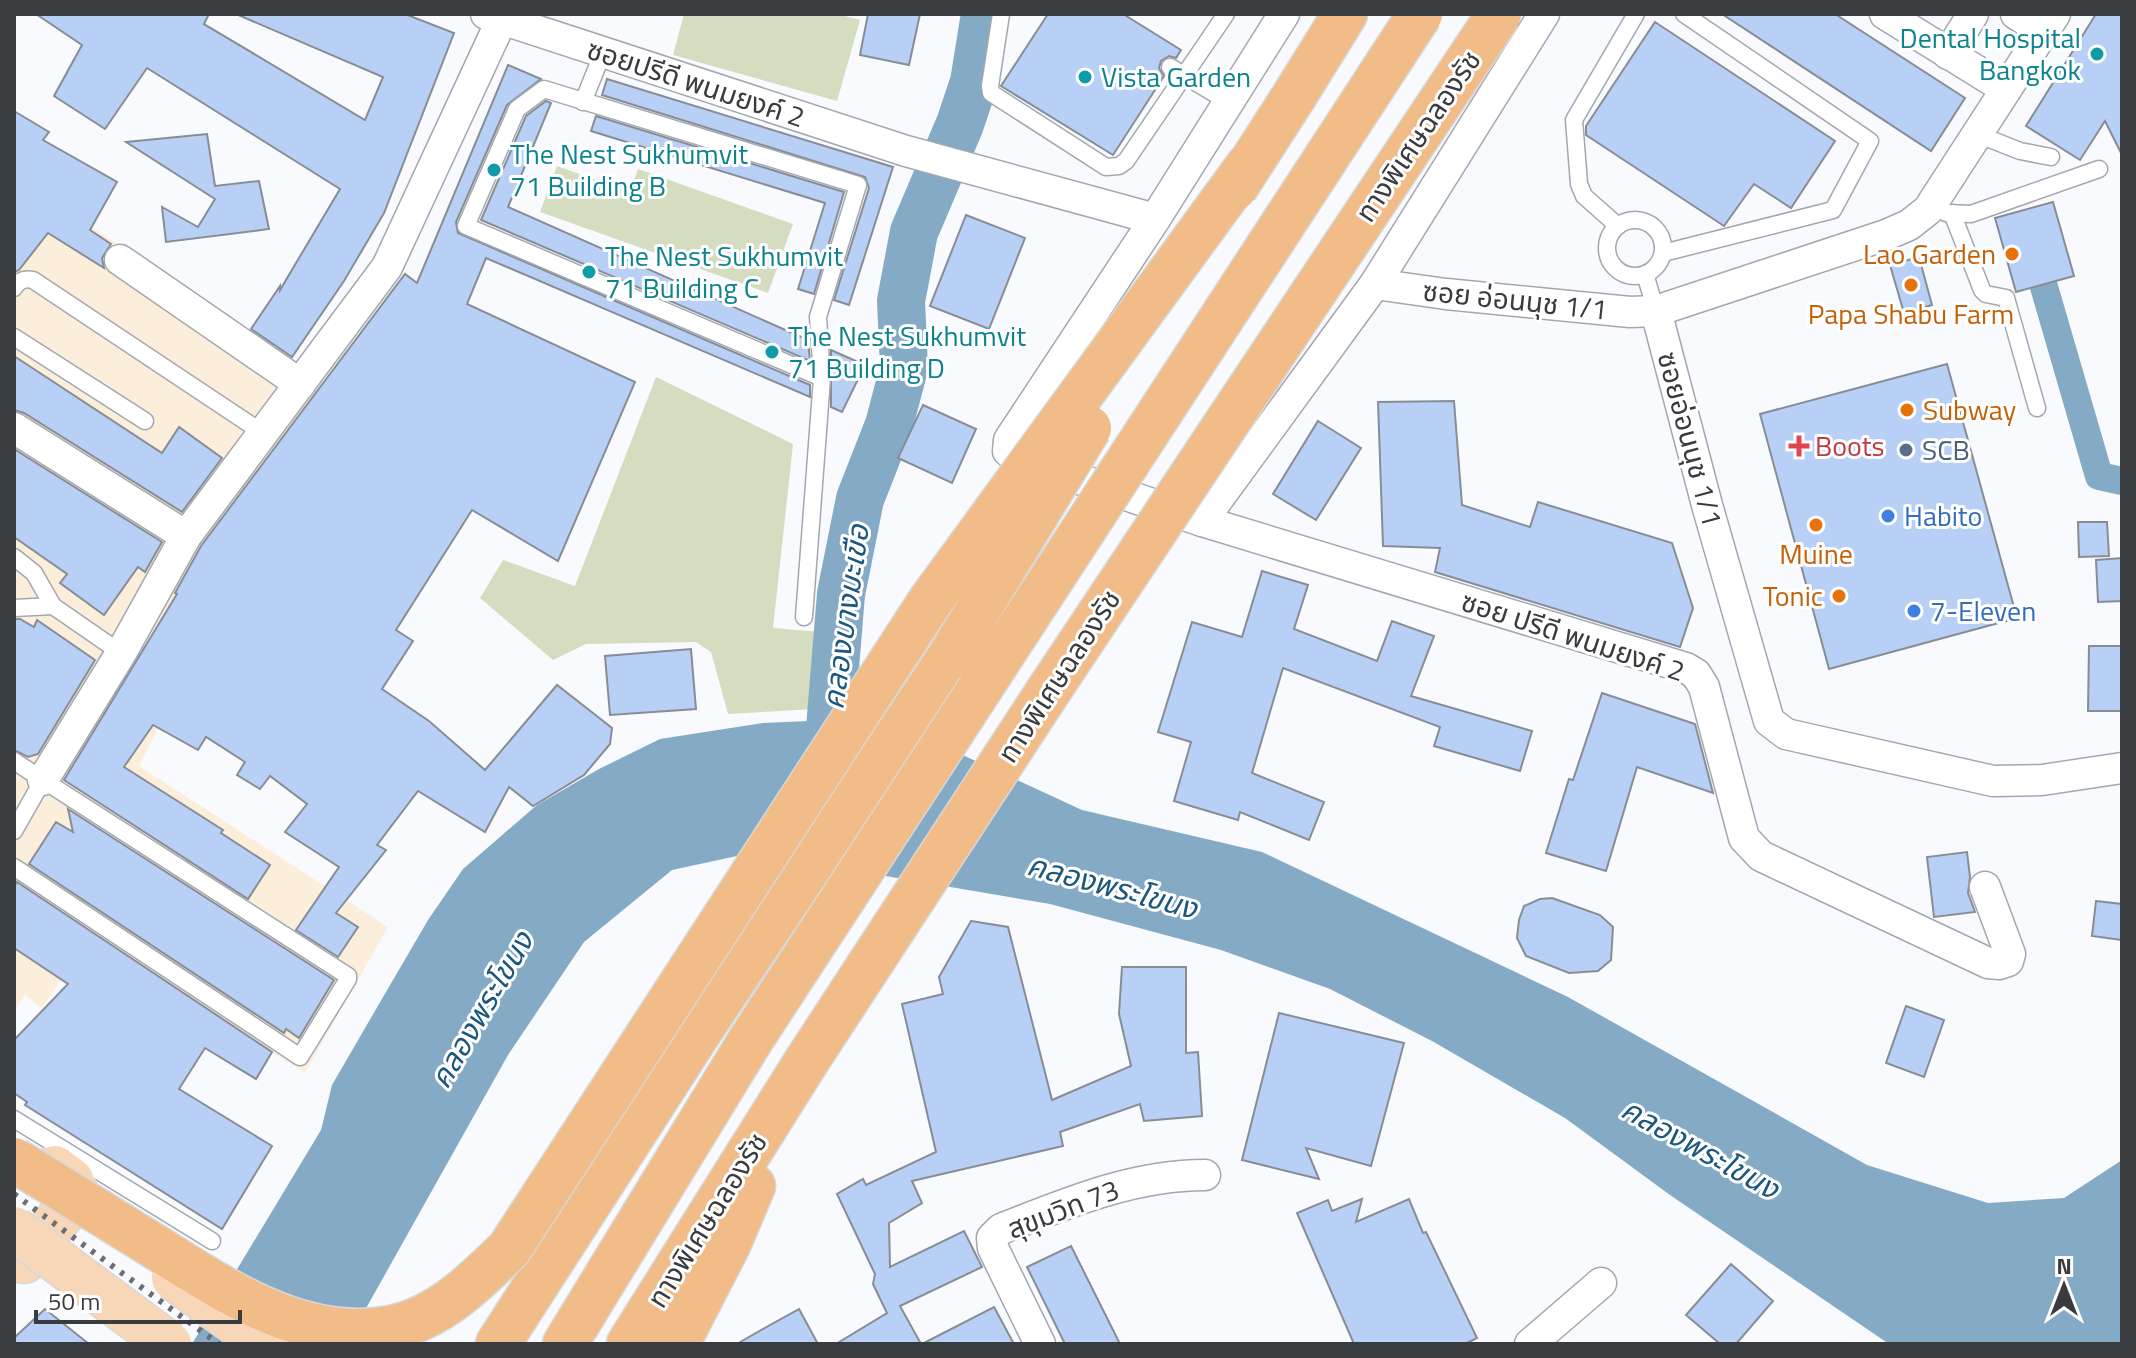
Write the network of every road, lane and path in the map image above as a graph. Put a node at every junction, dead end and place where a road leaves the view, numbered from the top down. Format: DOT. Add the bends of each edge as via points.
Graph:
graph roads {
  1 [pos="1001,14"];
  2 [pos="1226,14"];
  3 [pos="1284,14"];
  4 [pos="1345,14"];
  5 [pos="1420,14"];
  6 [pos="1499,14"];
  7 [pos="1544,14"];
  8 [pos="1636,14"];
  9 [pos="1684,14"];
  10 [pos="1885,14"];
  11 [pos="1973,14"];
  12 [pos="2016,14"];
  13 [pos="494,17"];
  14 [pos="2050,23"];
  15 [pos="603,52"];
  16 [pos="1948,54"];
  17 [pos="1177,70"];
  18 [pos="2006,89"];
  19 [pos="583,102"];
  20 [pos="1229,102"];
  21 [pos="1977,134"];
  22 [pos="2051,157"];
  23 [pos="1250,163"];
  24 [pos="2099,169"];
  25 [pos="1940,212"];
  26 [pos="1155,219"];
  27 [pos="1618,226"];
  28 [pos="1663,253"];
  29 [pos="120,260"];
  30 [pos="1645,274"];
  31 [pos="1375,284"];
  32 [pos="14,288"];
  33 [pos="1656,311"];
  34 [pos="14,337"];
  35 [pos="822,378"];
  36 [pos="300,384"];
  37 [pos="2037,408"];
  38 [pos="145,421"];
  39 [pos="14,428"];
  40 [pos="263,433"];
  41 [pos="1202,521"];
  42 [pos="186,536"];
  43 [pos="14,557"];
  44 [pos="53,606"];
  45 [pos="14,608"];
  46 [pos="804,617"];
  47 [pos="121,653"];
  48 [pos="14,761"];
  49 [pos="2122,768"];
  50 [pos="43,780"];
  51 [pos="14,831"];
  52 [pos="14,867"];
  53 [pos="1985,887"];
  54 [pos="806,1062"];
  55 [pos="14,1119"];
  56 [pos="14,1139"];
  57 [pos="14,1160"];
  58 [pos="1205,1175"];
  59 [pos="14,1229"];
  60 [pos="212,1241"];
  61 [pos="14,1259"];
  62 [pos="1601,1283"];
  63 [pos="169,1344"];
  64 [pos="265,1344"];
  65 [pos="498,1344"];
  66 [pos="565,1344"];
  67 [pos="629,1344"];
  68 [pos="677,1344"];
  69 [pos="1040,1344"];
  70 [pos="1530,1344"];
  1 -- 17 [label="lane" via="991,93 1106,167 1126,161"];
  2 -- 17 [label="lane"];
  3 -- 20 [label="street, ซอย ปรีดี พนมยงค์ 2"];
  4 -- 23 [label="highway, bridge"];
  5 -- 66 [label="highway, ทางพิเศษฉลองรัช, bridge" via="750,1041"];
  6 -- 54 [label="highway, ทางพิเศษฉลองรัช, bridge"];
  7 -- 31 [label="street"];
  8 -- 27 [label="lane" via="1574,120 1579,184 1593,207"];
  9 -- 28 [label="lane" via="1870,141 1833,210"];
  10 -- 16 [label="street"];
  11 -- 16 [label="street"];
  12 -- 14 [label="street"];
  13 -- 15 [label="street, ซอยปรีดี พนมยงค์ 2"];
  13 -- 36 [label="street" via="387,267"];
  14 -- 18 [label="street"];
  15 -- 19 [label="lane"];
  15 -- 26 [label="street, ซอยปรีดี พนมยงค์ 2" via="906,151"];
  16 -- 18 [label="street"];
  17 -- 20 [label="lane"];
  18 -- 21 [label="street"];
  19 -- 35 [label="lane" via="858,185 818,317"];
  19 -- 35 [label="lane" via="544,89 517,109 466,226"];
  20 -- 26 [label="street, ซอย ปรีดี พนมยงค์ 2"];
  21 -- 22 [label="lane"];
  21 -- 25 [label="street"];
  23 -- 57 [label="highway, bridge" via="931,600 509,1249 468,1289 397,1327 361,1331 294,1321 262,1310 201,1275"];
  23 -- 65 [label="highway, bridge" via="949,658"];
  24 -- 25 [label="lane" via="1971,214"];
  25 -- 33 [label="street"];
  25 -- 37 [label="lane" via="1982,290 2006,298"];
  26 -- 41 [label="street, ซอย ปรีดี พนมยงค์ 2" via="1009,440 1008,451"];
  27 -- 28 [label="lane" via="1645,222 1659,234"];
  27 -- 30 [label="lane" via="1608,241 1609,258 1628,275"];
  28 -- 30 [label="lane"];
  29 -- 36 [label="street"];
  30 -- 33 [label="lane"];
  31 -- 33 [label="street, ซอย อ่อนนุช 1/1"];
  31 -- 41 [label="street"];
  32 -- 40 [label="lane" via="33,280"];
  33 -- 49 [label="street, ซอยอ่อนนุช 1/1" via="1711,519 1775,728 1993,781"];
  34 -- 38 [label="lane"];
  35 -- 46 [label="lane"];
  36 -- 40 [label="street"];
  39 -- 42 [label="street"];
  40 -- 42 [label="street"];
  41 -- 53 [label="street, ซอย ปรีดี พนมยงค์ 2" via="1686,668 1704,687 1744,838 1761,856 1988,963 2004,963 2010,954"];
  42 -- 47 [label="street"];
  43 -- 44 [label="lane" via="34,573"];
  44 -- 45 [label="lane"];
  44 -- 47 [label="lane"];
  47 -- 50 [label="street"];
  48 -- 50 [label="lane"];
  50 -- 51 [label="lane"];
  50 -- 52 [label="lane" via="348,979 300,1057"];
  54 -- 67 [label="highway, ทางพิเศษฉลองรัช"];
  54 -- 68 [label="highway" via="728,1245"];
  55 -- 60 [label="lane"];
  56 -- 61 [label="main road" via="71,1180 77,1196 24,1261"];
  57 -- 64 [label="main road, bridge"];
  58 -- 69 [label="street, สุขุมวิท 73" via="1130,1183 1001,1229 992,1238"];
  59 -- 63 [label="main road, bridge"];
  62 -- 70 [label="street"];
}
